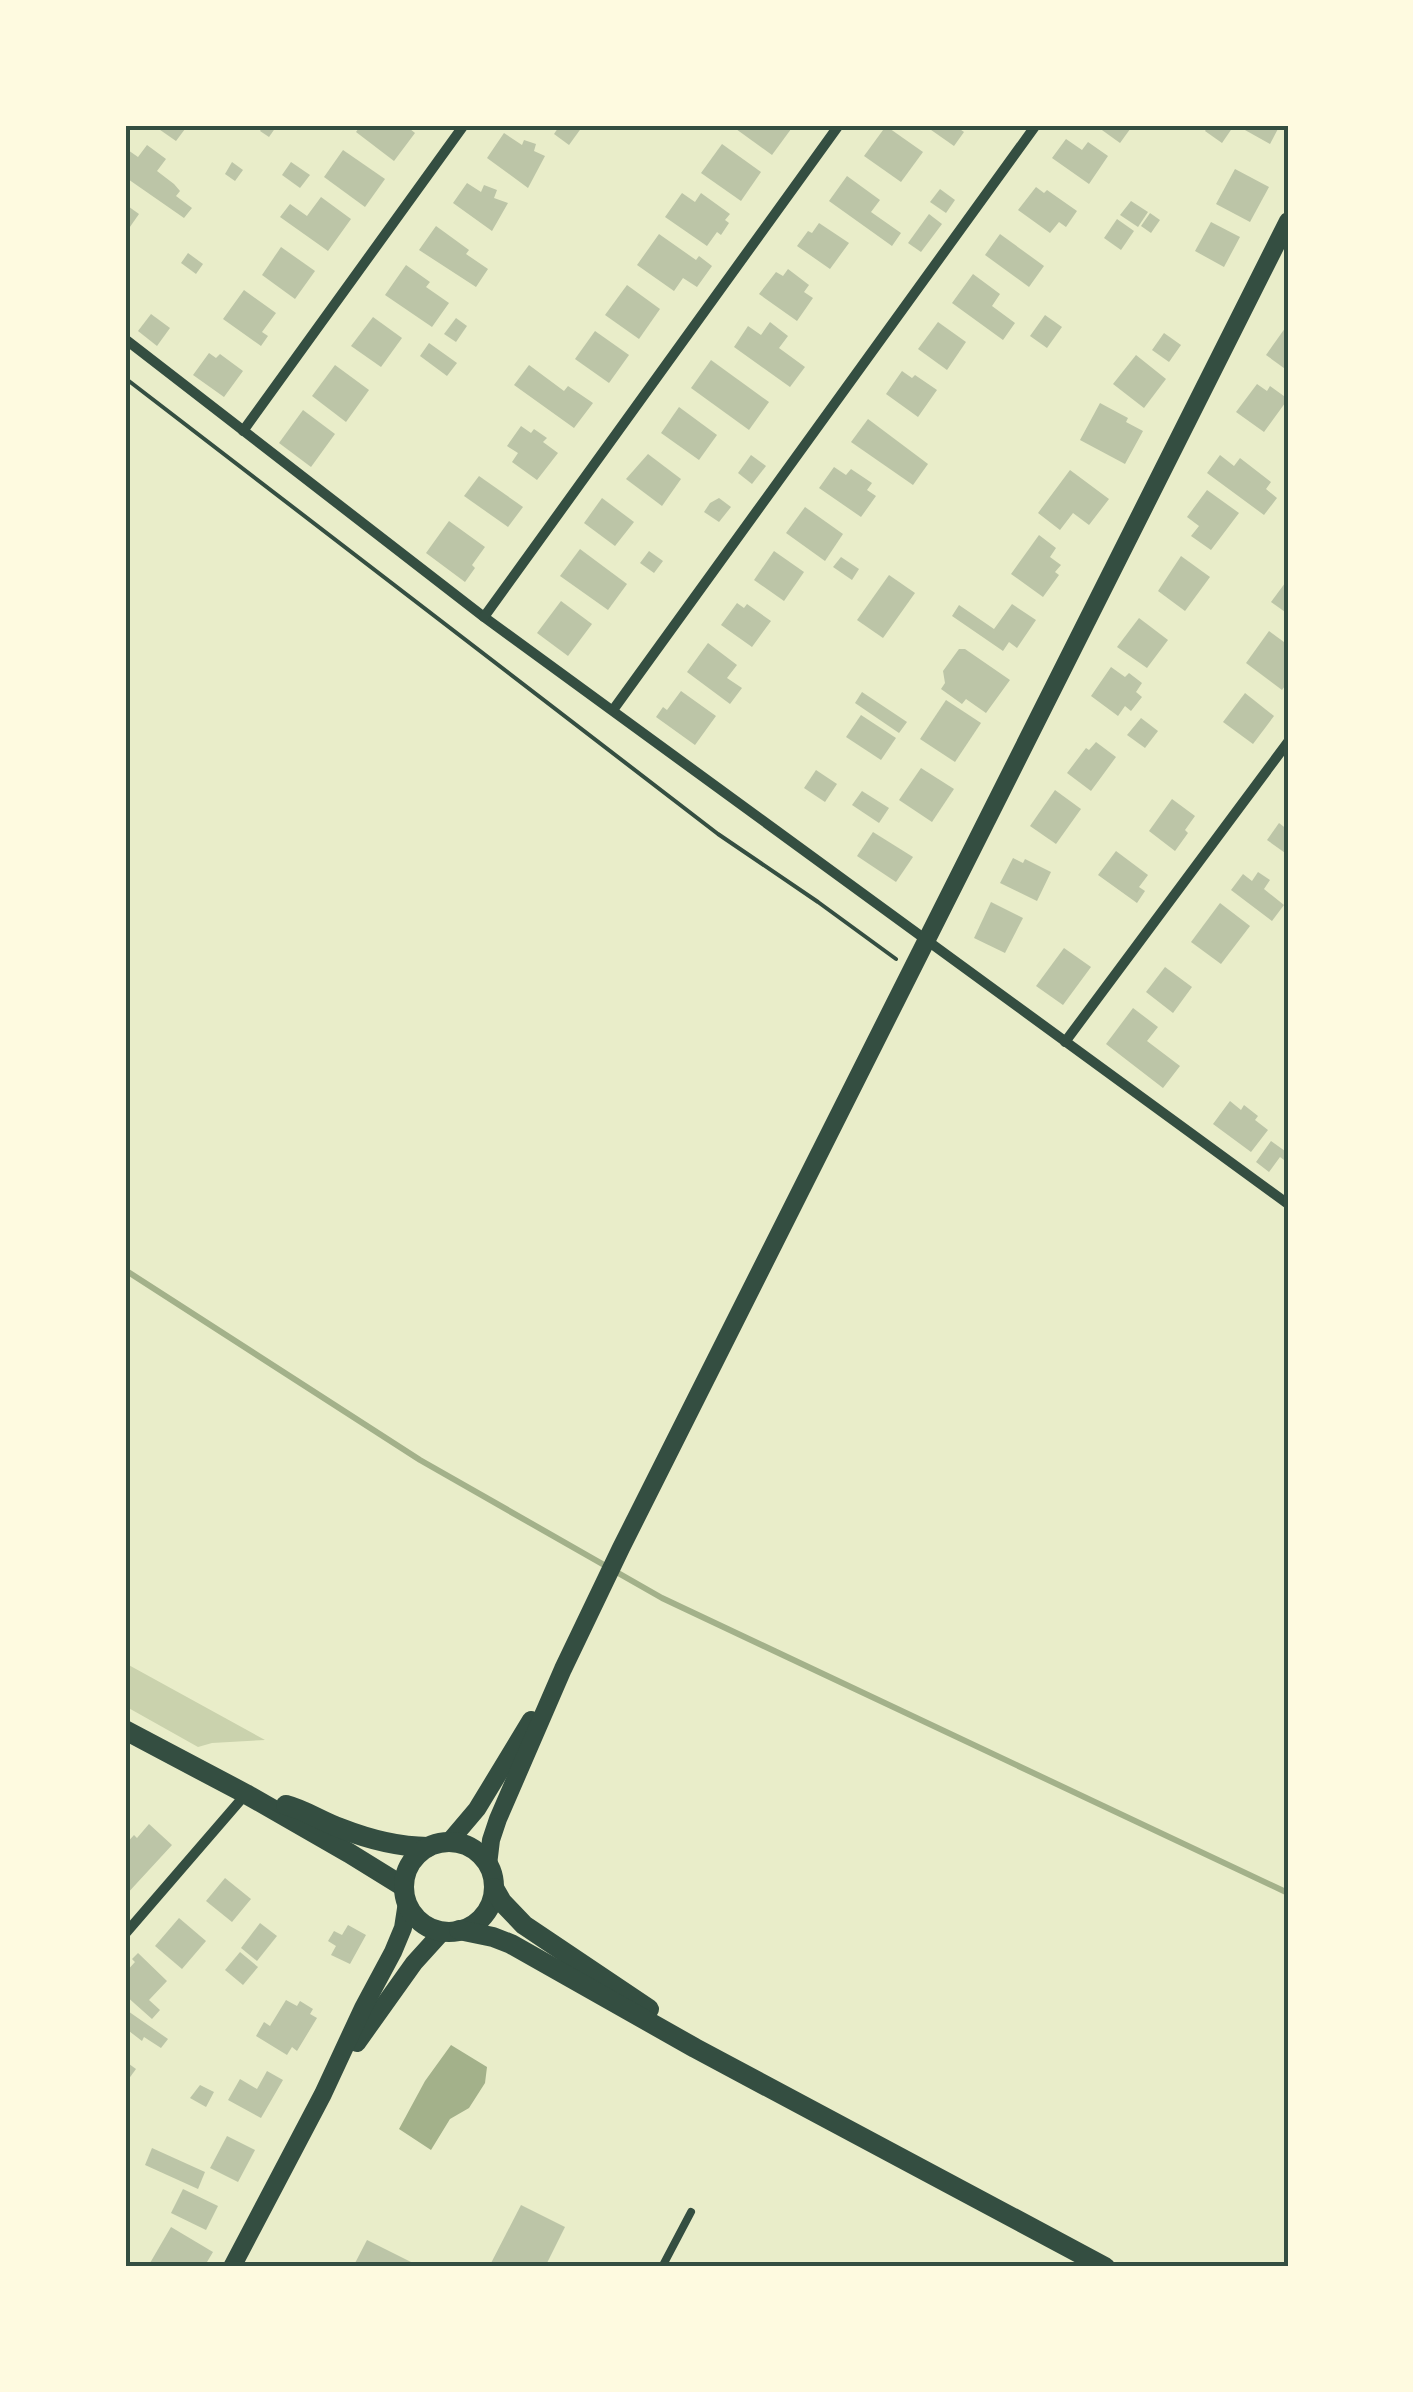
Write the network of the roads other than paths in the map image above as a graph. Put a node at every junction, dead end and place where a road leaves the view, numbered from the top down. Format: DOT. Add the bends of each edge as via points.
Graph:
graph roads {
  1 [pos="464,125"];
  2 [pos="839,125"];
  3 [pos="1036,125"];
  4 [pos="1288,221"];
  5 [pos="125,339"];
  6 [pos="243,431"];
  7 [pos="484,617"];
  8 [pos="613,710"];
  9 [pos="1288,742"];
  10 [pos="927,940"];
  11 [pos="1065,1042"];
  12 [pos="1288,1204"];
  13 [pos="564,1669"];
  14 [pos="125,1730"];
  15 [pos="246,1794"];
  16 [pos="439,1845"];
  17 [pos="488,1865"];
  18 [pos="494,1888"];
  19 [pos="405,1895"];
  20 [pos="451,1931"];
  21 [pos="125,1934"];
  22 [pos="323,2094"];
  23 [pos="790,2097"];
  24 [pos="691,2212"];
  25 [pos="232,2267"];
  26 [pos="662,2267"];
  27 [pos="1105,2267"];
  1 -- 6 [label="street"];
  2 -- 7 [label="street"];
  3 -- 8 [label="street"];
  4 -- 10 [label="street"];
  5 -- 6 [label="street"];
  6 -- 7 [label="street"];
  7 -- 8 [label="street"];
  8 -- 10 [label="street"];
  9 -- 11 [label="street"];
  10 -- 11 [label="street"];
  10 -- 13 [label="street"];
  11 -- 12 [label="street"];
  13 -- 16 [label="street" via="477,1809"];
  13 -- 17 [label="street" via="498,1819"];
  14 -- 15 [label="main road"];
  15 -- 16 [label="main road" via="376,1840"];
  15 -- 19 [label="main road" via="358,1858"];
  15 -- 21 [label="street"];
  16 -- 17 [label="main road" via="472,1848"];
  16 -- 19 [label="main road" via="410,1864"];
  17 -- 18 [label="main road"];
  18 -- 20 [label="main road" via="487,1910 470,1926"];
  18 -- 23 [label="main road" via="524,1925"];
  19 -- 20 [label="main road" via="418,1920"];
  19 -- 22 [label="street" via="404,1928"];
  20 -- 22 [label="street" via="414,1963"];
  20 -- 23 [label="main road" via="511,1944"];
  22 -- 25 [label="street"];
  23 -- 27 [label="main road"];
  24 -- 26 [label="lane"];
}
